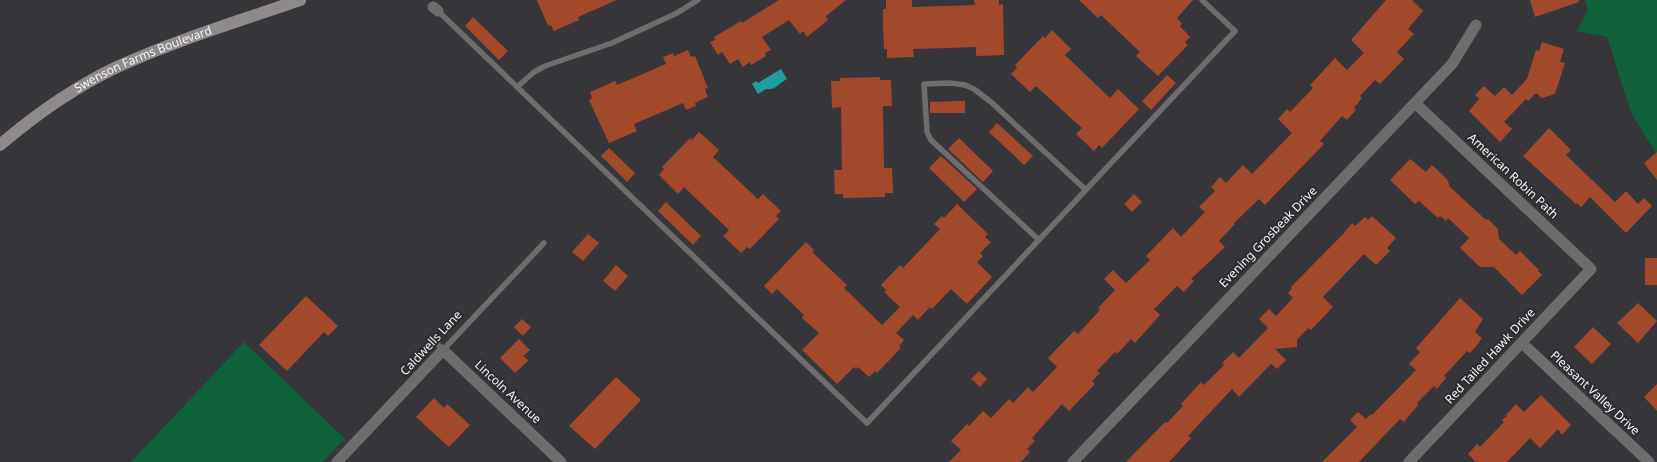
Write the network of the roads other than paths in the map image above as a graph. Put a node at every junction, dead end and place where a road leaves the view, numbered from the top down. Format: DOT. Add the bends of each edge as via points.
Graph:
graph roads {
  1 [pos="300,0"];
  2 [pos="698,0"];
  3 [pos="1202,0"];
  4 [pos="432,6"];
  5 [pos="1476,25"];
  6 [pos="517,87"];
  7 [pos="1415,103"];
  8 [pos="0,145"];
  9 [pos="1086,190"];
  10 [pos="1039,240"];
  11 [pos="544,242"];
  12 [pos="1591,269"];
  13 [pos="1522,343"];
  14 [pos="440,346"];
  15 [pos="337,462"];
  16 [pos="561,462"];
  17 [pos="1072,462"];
  18 [pos="1408,462"];
  19 [pos="1649,462"];
  1 -- 8 [label="street, Swenson Farms Boulevard" via="176,43 116,68 58,100"];
  2 -- 6 [label="lane" via="612,43 545,66"];
  3 -- 9 [label="lane" via="1235,31"];
  4 -- 6 [label="lane"];
  5 -- 7 [label="street, Evening Grosbeak Drive" via="1452,64"];
  6 -- 10 [label="lane" via="867,423"];
  7 -- 12 [label="street, American Robin Path"];
  7 -- 17 [label="street, Evening Grosbeak Drive"];
  9 -- 10 [label="lane"];
  9 -- 10 [label="lane" via="974,89 950,83 924,84 927,132 931,140"];
  11 -- 14 [label="lane, Caldwells Lane"];
  12 -- 13 [label="street, Red Tailed Hawk Drive"];
  13 -- 18 [label="street, Red Tailed Hawk Drive"];
  13 -- 19 [label="street, Pleasant Valley Drive"];
  14 -- 15 [label="street, Caldwells Lane"];
  14 -- 16 [label="street, Lincoln Avenue"];
}
